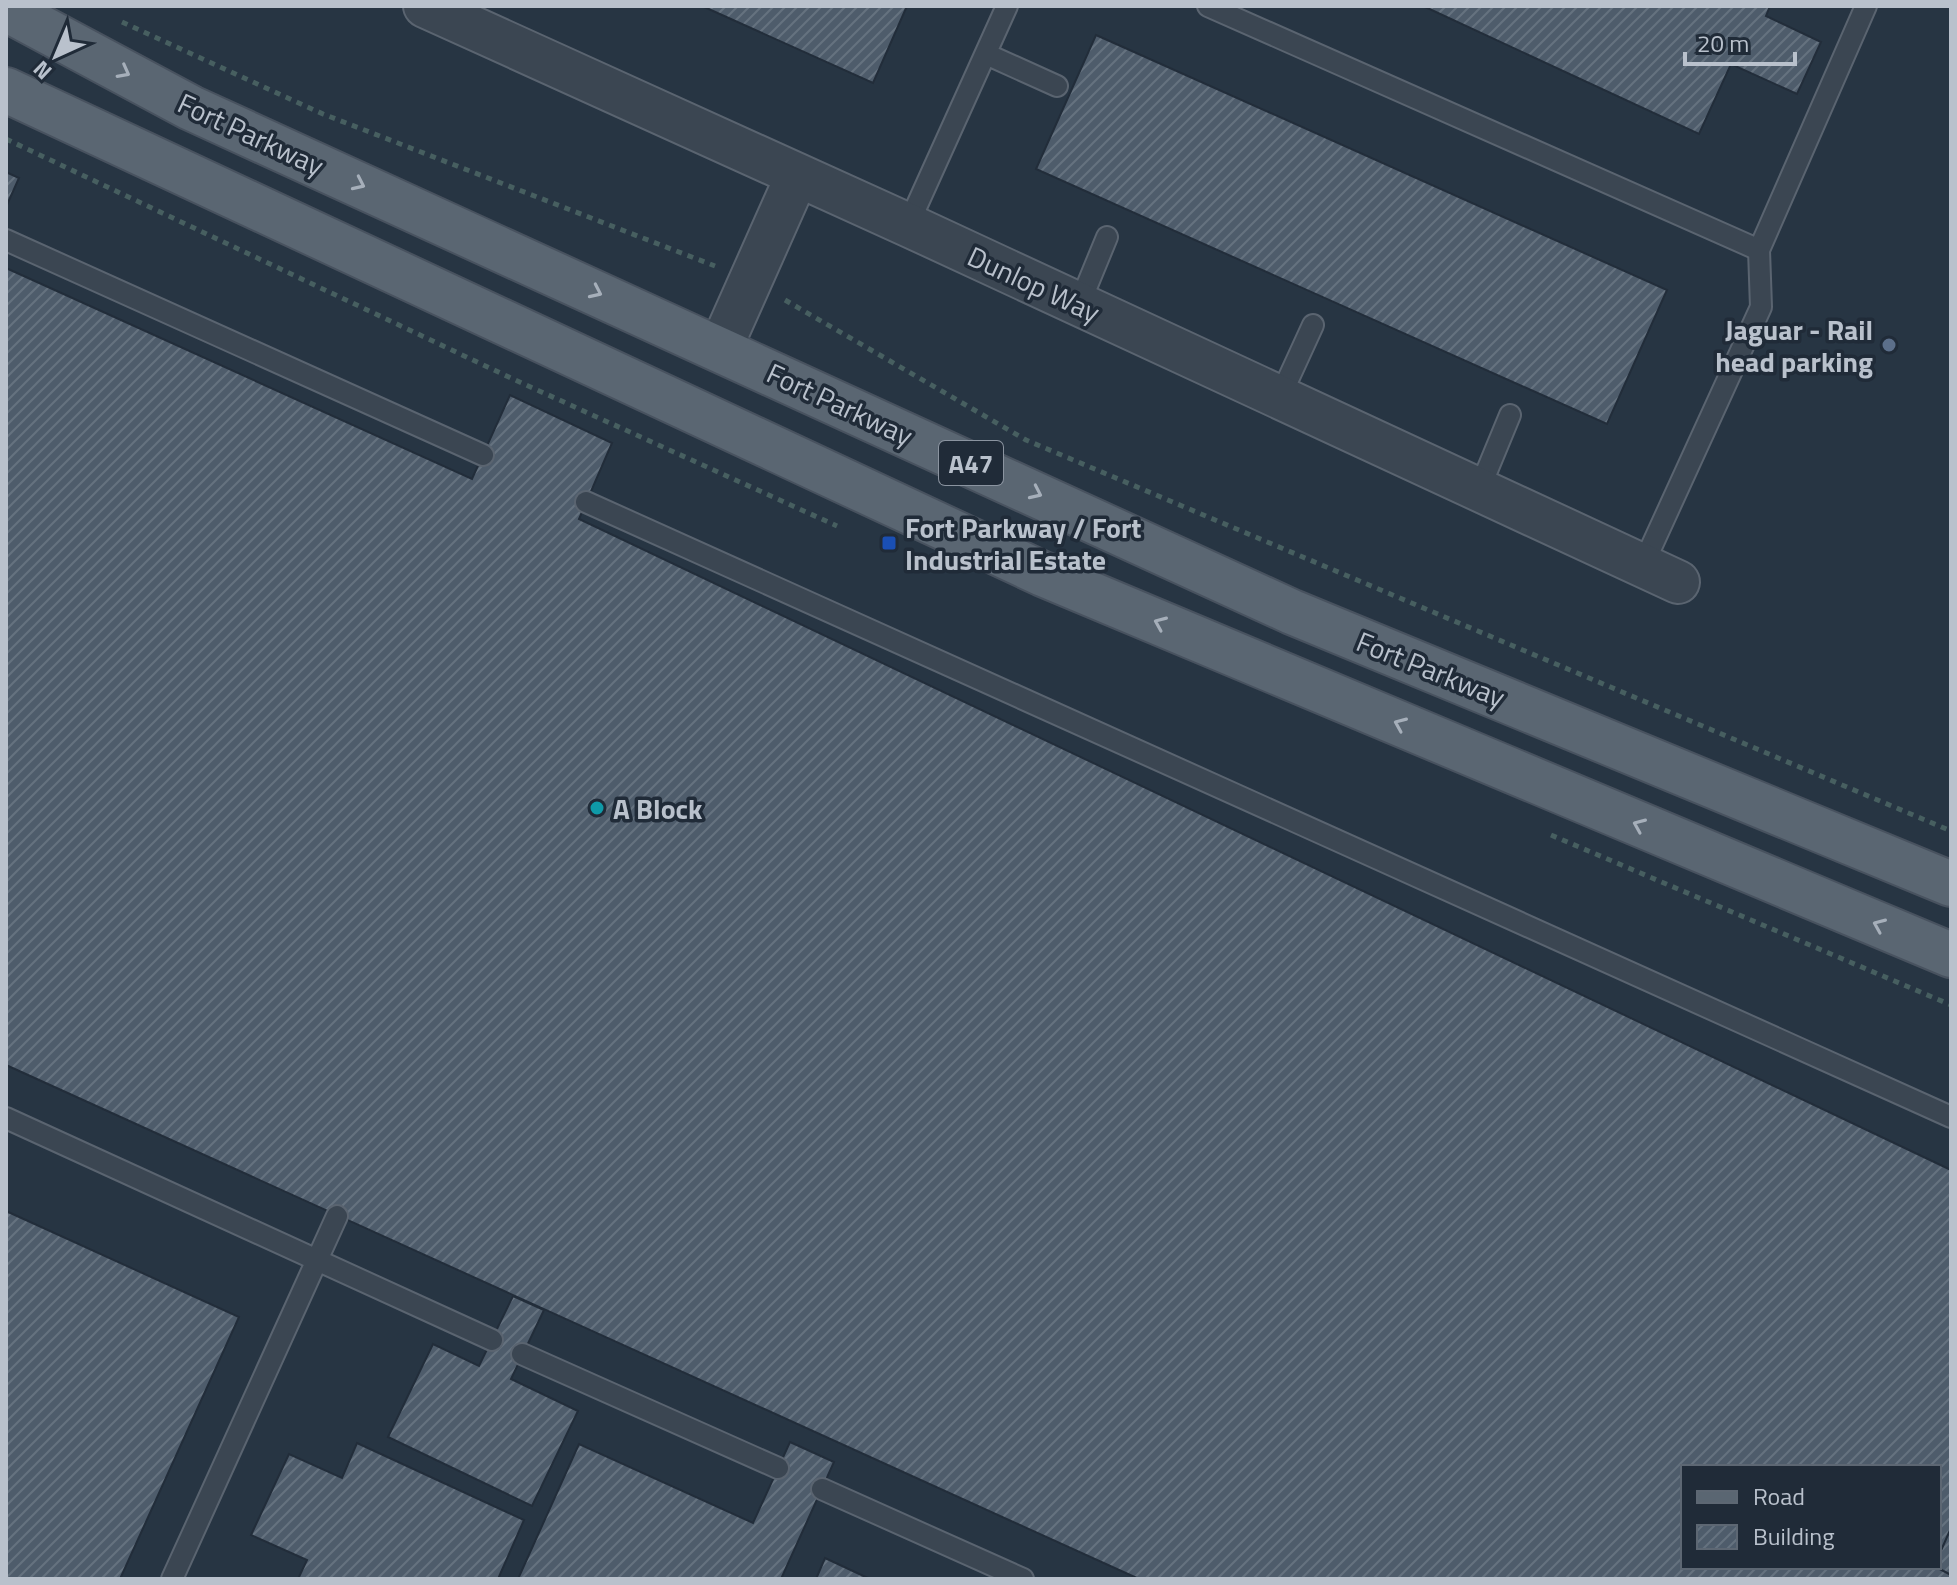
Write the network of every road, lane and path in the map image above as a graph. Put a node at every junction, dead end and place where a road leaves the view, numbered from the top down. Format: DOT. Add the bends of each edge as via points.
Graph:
graph roads {
  1 [pos="425,6"];
  2 [pos="1007,6"];
  3 [pos="1208,6"];
  4 [pos="1866,6"];
  5 [pos="6,9"];
  6 [pos="116,19"];
  7 [pos="986,54"];
  8 [pos="1057,86"];
  9 [pos="6,90"];
  10 [pos="797,176"];
  11 [pos="908,225"];
  12 [pos="1107,237"];
  13 [pos="6,240"];
  14 [pos="1759,250"];
  15 [pos="750,280"];
  16 [pos="1079,305"];
  17 [pos="1313,325"];
  18 [pos="720,349"];
  19 [pos="1280,397"];
  20 [pos="1510,415"];
  21 [pos="483,455"];
  22 [pos="1479,490"];
  23 [pos="586,502"];
  24 [pos="1660,573"];
  25 [pos="1951,831"];
  26 [pos="1951,884"];
  27 [pos="1951,955"];
  28 [pos="1951,1117"];
  29 [pos="6,1118"];
  30 [pos="337,1216"];
  31 [pos="316,1261"];
  32 [pos="492,1340"];
  33 [pos="522,1354"];
  34 [pos="778,1468"];
  35 [pos="822,1489"];
  36 [pos="172,1579"];
  37 [pos="1023,1579"];
  1 -- 10 [label="street, Dunlop Way"];
  2 -- 7 [label="lane"];
  3 -- 14 [label="lane"];
  4 -- 14 [label="lane"];
  5 -- 18 [label="main road, Fort Parkway / A47, one-way" via="191,108"];
  6 -- 15 [label="path" via="323,114"];
  7 -- 8 [label="lane"];
  7 -- 11 [label="lane"];
  27 -- 9 [label="main road, A47, one-way" via="1043,574"];
  10 -- 11 [label="street, Dunlop Way"];
  10 -- 15 [label="street"];
  11 -- 16 [label="street, Dunlop Way"];
  12 -- 16 [label="lane"];
  13 -- 21 [label="lane"];
  14 -- 24 [label="lane, Dunlop Way" via="1761,307 1682,478"];
  15 -- 18 [label="street"];
  15 -- 25 [label="path" via="1026,440"];
  16 -- 19 [label="street, Dunlop Way"];
  17 -- 19 [label="lane"];
  18 -- 26 [label="main road, Fort Parkway / A47, one-way" via="1292,612"];
  19 -- 22 [label="street, Dunlop Way"];
  20 -- 22 [label="lane"];
  22 -- 24 [label="street, Dunlop Way"];
  23 -- 28 [label="lane" via="652,543"];
  29 -- 31 [label="lane"];
  30 -- 31 [label="lane"];
  31 -- 32 [label="lane"];
  31 -- 36 [label="lane"];
  33 -- 34 [label="lane"];
  35 -- 37 [label="lane"];
}
